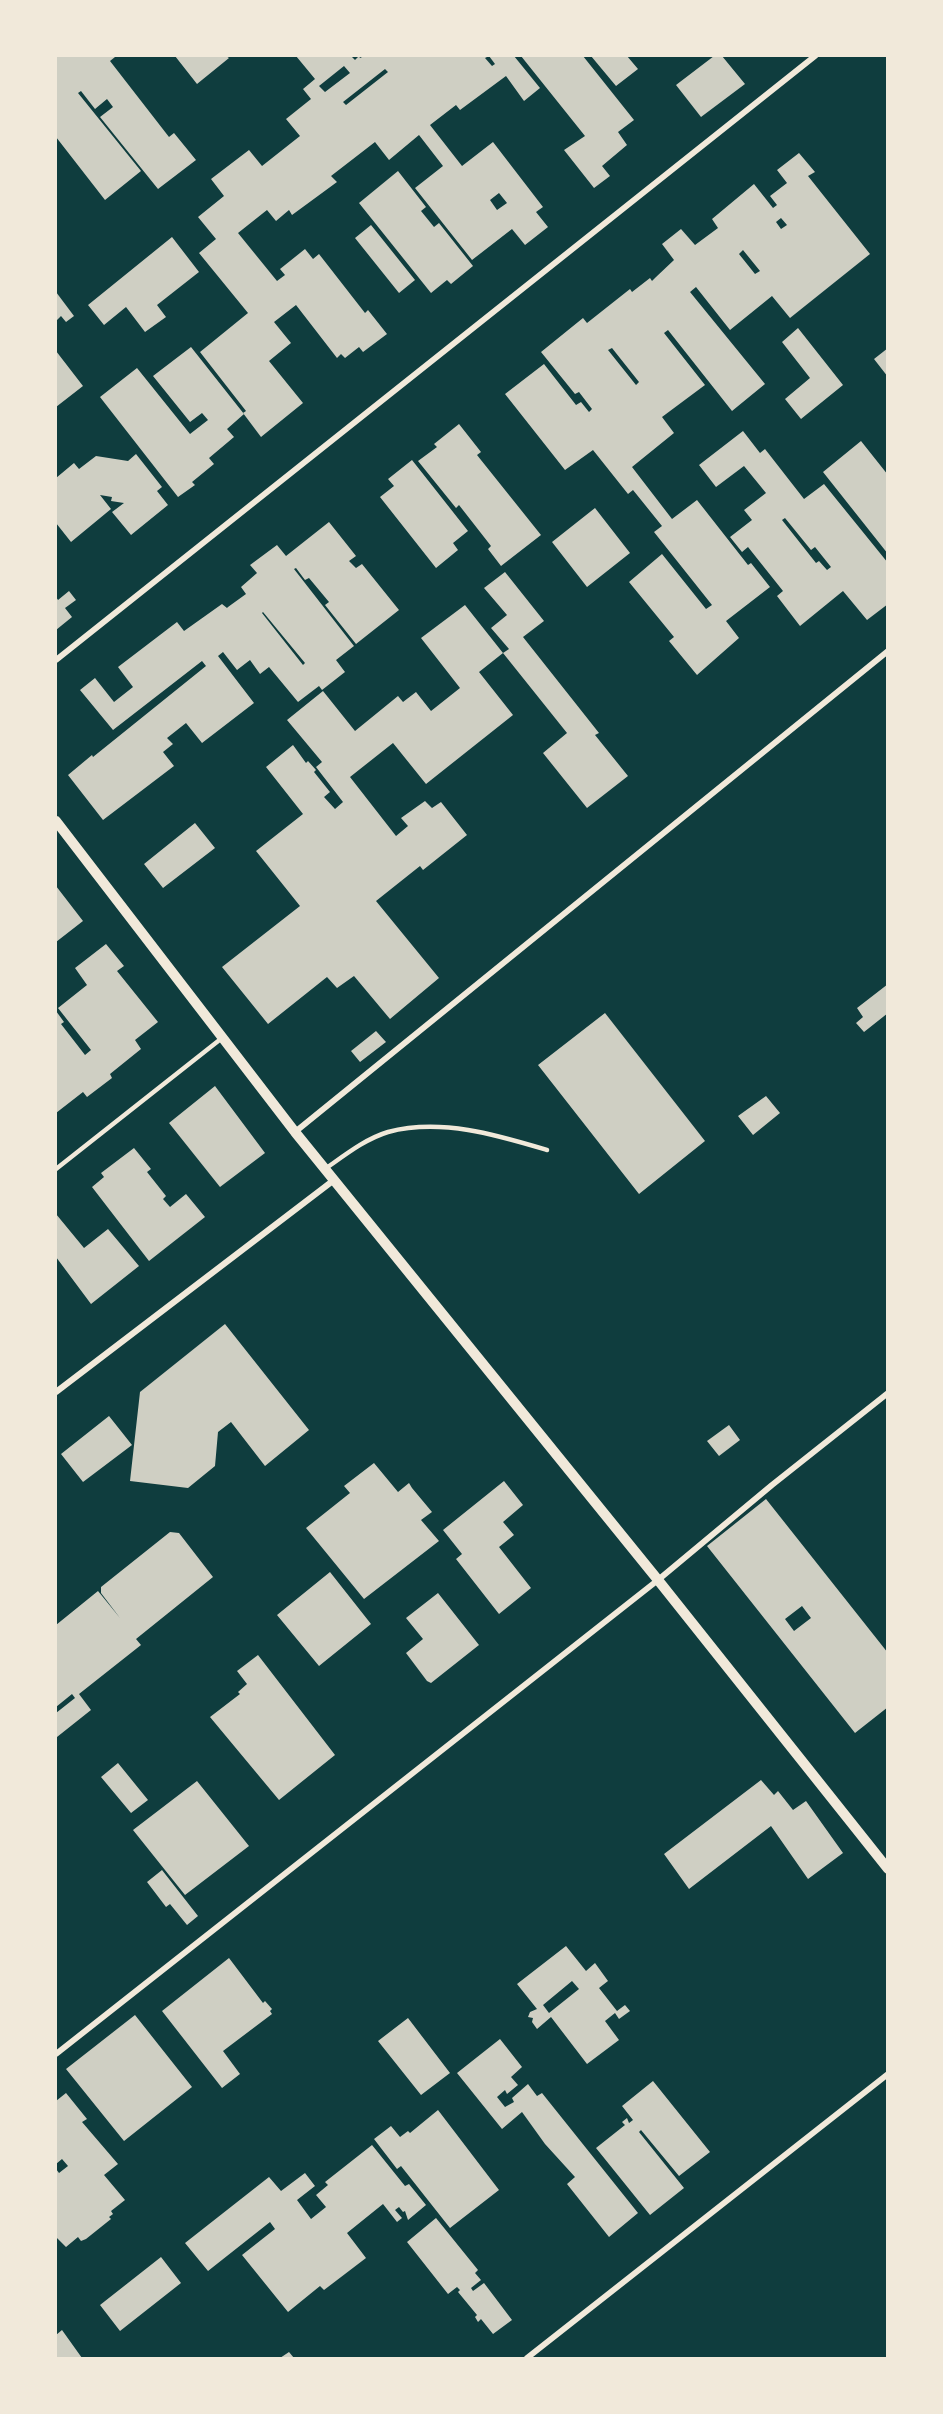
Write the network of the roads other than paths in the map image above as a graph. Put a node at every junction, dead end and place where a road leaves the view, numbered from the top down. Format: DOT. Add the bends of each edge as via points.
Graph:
graph roads {
  1 [pos="815,56"];
  2 [pos="888,651"];
  3 [pos="56,660"];
  4 [pos="56,821"];
  5 [pos="222,1038"];
  6 [pos="295,1132"];
  7 [pos="547,1150"];
  8 [pos="56,1169"];
  9 [pos="325,1169"];
  10 [pos="334,1180"];
  11 [pos="56,1392"];
  12 [pos="888,1393"];
  13 [pos="658,1580"];
  14 [pos="888,1869"];
  15 [pos="56,2054"];
  16 [pos="888,2074"];
  17 [pos="527,2358"];
  1 -- 3 [label="street"];
  2 -- 6 [label="street"];
  4 -- 5 [label="street"];
  5 -- 6 [label="street"];
  5 -- 8 [label="lane"];
  6 -- 9 [label="street"];
  7 -- 9 [label="lane" via="490,1133 418,1127 388,1132 363,1143"];
  9 -- 10 [label="street"];
  10 -- 11 [label="street"];
  10 -- 13 [label="street"];
  12 -- 13 [label="street"];
  13 -- 14 [label="street"];
  13 -- 15 [label="street"];
  16 -- 17 [label="street"];
}
